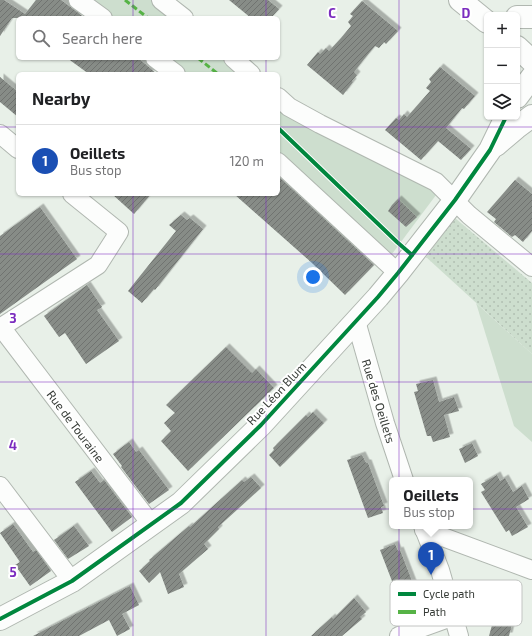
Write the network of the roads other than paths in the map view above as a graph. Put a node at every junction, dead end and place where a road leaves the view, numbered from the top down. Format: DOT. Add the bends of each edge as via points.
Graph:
graph roads {
  1 [pos="78,0"];
  2 [pos="161,0"];
  3 [pos="460,0"];
  4 [pos="100,16"];
  5 [pos="181,16"];
  6 [pos="484,16"];
  7 [pos="520,16"];
  8 [pos="532,17"];
  9 [pos="518,48"];
  10 [pos="158,60"];
  11 [pos="235,60"];
  12 [pos="532,61"];
  13 [pos="173,72"];
  14 [pos="249,72"];
  15 [pos="532,78"];
  16 [pos="520,93"];
  17 [pos="280,99"];
  18 [pos="532,116"];
  19 [pos="505,120"];
  20 [pos="0,134"];
  21 [pos="16,147"];
  22 [pos="490,150"];
  23 [pos="280,164"];
  24 [pos="74,196"];
  25 [pos="455,200"];
  26 [pos="532,267"];
  27 [pos="398,273"];
  28 [pos="356,321"];
  29 [pos="1,328"];
  30 [pos="403,477"];
  31 [pos="0,486"];
  32 [pos="151,524"];
  33 [pos="423,529"];
  34 [pos="426,529"];
  35 [pos="532,570"];
  36 [pos="443,580"];
  37 [pos="72,581"];
  38 [pos="0,619"];
  39 [pos="426,626"];
  40 [pos="456,626"];
  41 [pos="399,636"];
  42 [pos="459,636"];
  1 -- 4 [label="street"];
  2 -- 5 [label="street"];
  3 -- 6 [label="street"];
  7 -- 8 [label="street"];
  9 -- 12 [label="street"];
  10 -- 13 [label="street"];
  11 -- 14 [label="street"];
  15 -- 16 [label="street"];
  17 -- 25 [label="street" via="289,107 320,124 436,182"];
  18 -- 22 [label="street"];
  19 -- 22 [label="street, Rue Léon Blum"];
  20 -- 21 [label="street"];
  22 -- 25 [label="street, Rue Léon Blum"];
  23 -- 27 [label="street"];
  24 -- 29 [label="street, Rue de Touraine" via="119,232 98,265"];
  25 -- 26 [label="street" via="468,214"];
  25 -- 27 [label="street, Rue Léon Blum"];
  27 -- 28 [label="street, Rue Léon Blum"];
  28 -- 30 [label="street, Rue des Oeillets"];
  28 -- 32 [label="street, Rue Léon Blum" via="261,425 181,503"];
  29 -- 32 [label="street, Rue de Touraine"];
  31 -- 37 [label="street"];
  32 -- 37 [label="street, Rue Léon Blum"];
  33 -- 36 [label="street"];
  34 -- 35 [label="street"];
  37 -- 38 [label="street, Rue Léon Blum"];
  39 -- 41 [label="street"];
  40 -- 42 [label="street"];
}
